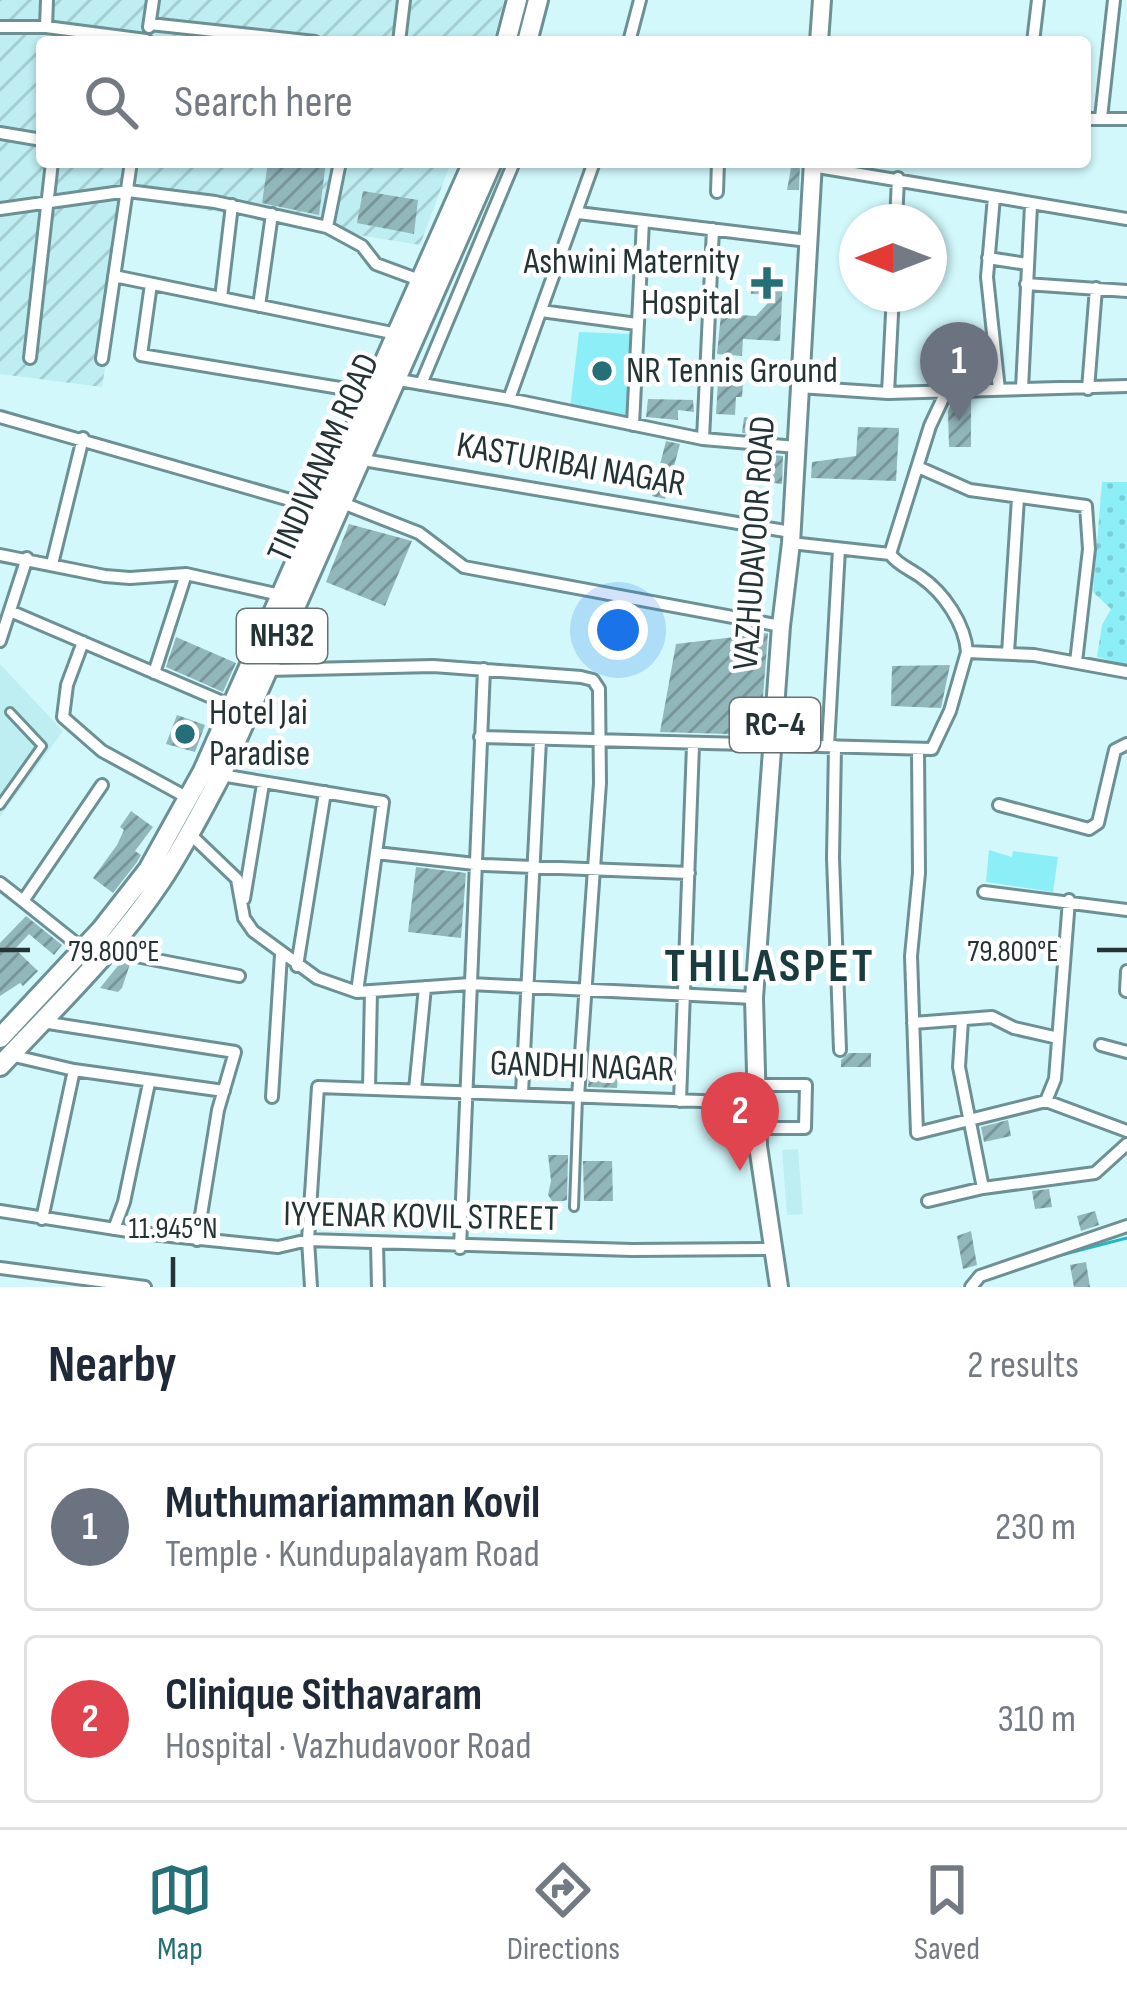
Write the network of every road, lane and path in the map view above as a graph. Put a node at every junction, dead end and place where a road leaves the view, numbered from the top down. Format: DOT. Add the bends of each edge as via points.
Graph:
graph roads {
  1 [pos="47,0"];
  2 [pos="154,0"];
  3 [pos="404,0"];
  4 [pos="517,0"];
  5 [pos="538,0"];
  6 [pos="640,0"];
  7 [pos="823,0"];
  8 [pos="1038,0"];
  9 [pos="1114,0"];
  10 [pos="150,24"];
  11 [pos="0,27"];
  12 [pos="46,28"];
  13 [pos="63,36"];
  14 [pos="147,36"];
  15 [pos="233,36"];
  16 [pos="400,36"];
  17 [pos="508,36"];
  18 [pos="529,36"];
  19 [pos="630,36"];
  20 [pos="820,36"];
  21 [pos="1034,36"];
  22 [pos="1101,118"];
  23 [pos="1091,119"];
  24 [pos="1127,119"];
  25 [pos="0,133"];
  26 [pos="36,139"];
  27 [pos="52,168"];
  28 [pos="130,168"];
  29 [pos="339,168"];
  30 [pos="470,168"];
  31 [pos="489,168"];
  32 [pos="511,168"];
  33 [pos="592,168"];
  34 [pos="718,168"];
  35 [pos="813,168"];
  36 [pos="852,168"];
  37 [pos="892,172"];
  38 [pos="128,191"];
  39 [pos="717,192"];
  40 [pos="994,197"];
  41 [pos="49,201"];
  42 [pos="895,204"];
  43 [pos="1031,205"];
  44 [pos="232,206"];
  45 [pos="0,209"];
  46 [pos="578,213"];
  47 [pos="272,214"];
  48 [pos="1127,219"];
  49 [pos="643,221"];
  50 [pos="327,227"];
  51 [pos="713,229"];
  52 [pos="808,241"];
  53 [pos="988,258"];
  54 [pos="1028,264"];
  55 [pos="114,276"];
  56 [pos="422,281"];
  57 [pos="151,284"];
  58 [pos="1026,284"];
  59 [pos="1096,288"];
  60 [pos="1127,291"];
  61 [pos="220,298"];
  62 [pos="259,306"];
  63 [pos="541,311"];
  64 [pos="891,312"];
  65 [pos="637,324"];
  66 [pos="397,334"];
  67 [pos="30,358"];
  68 [pos="102,359"];
  69 [pos="421,384"];
  70 [pos="1127,386"];
  71 [pos="799,387"];
  72 [pos="1088,388"];
  73 [pos="1022,389"];
  74 [pos="1000,390"];
  75 [pos="946,392"];
  76 [pos="370,393"];
  77 [pos="888,393"];
  78 [pos="509,399"];
  79 [pos="0,417"];
  80 [pos="633,425"];
  81 [pos="83,438"];
  82 [pos="703,439"];
  83 [pos="796,447"];
  84 [pos="356,457"];
  85 [pos="917,467"];
  86 [pos="1018,498"];
  87 [pos="340,502"];
  88 [pos="318,508"];
  89 [pos="791,538"];
  90 [pos="838,549"];
  91 [pos="890,554"];
  92 [pos="0,555"];
  93 [pos="27,558"];
  94 [pos="52,564"];
  95 [pos="186,574"];
  96 [pos="280,595"];
  97 [pos="10,611"];
  98 [pos="781,626"];
  99 [pos="0,641"];
  100 [pos="83,642"];
  101 [pos="967,652"];
  102 [pos="1008,652"];
  103 [pos="1076,662"];
  104 [pos="267,670"];
  105 [pos="484,670"];
  106 [pos="1127,672"];
  107 [pos="154,673"];
  108 [pos="232,706"];
  109 [pos="10,712"];
  110 [pos="480,737"];
  111 [pos="540,740"];
  112 [pos="600,742"];
  113 [pos="1127,744"];
  114 [pos="693,745"];
  115 [pos="773,745"];
  116 [pos="831,746"];
  117 [pos="917,750"];
  118 [pos="221,775"];
  119 [pos="263,784"];
  120 [pos="102,785"];
  121 [pos="325,792"];
  122 [pos="188,798"];
  123 [pos="0,805"];
  124 [pos="999,805"];
  125 [pos="189,832"];
  126 [pos="376,853"];
  127 [pos="474,864"];
  128 [pos="535,867"];
  129 [pos="594,870"];
  130 [pos="688,873"];
  131 [pos="0,883"];
  132 [pos="984,892"];
  133 [pos="1069,900"];
  134 [pos="23,902"];
  135 [pos="243,902"];
  136 [pos="1127,910"];
  137 [pos="107,936"];
  138 [pos="83,949"];
  139 [pos="281,955"];
  140 [pos="297,966"];
  141 [pos="1127,970"];
  142 [pos="239,976"];
  143 [pos="470,984"];
  144 [pos="530,986"];
  145 [pos="425,987"];
  146 [pos="364,991"];
  147 [pos="588,991"];
  148 [pos="1126,991"];
  149 [pos="681,994"];
  150 [pos="754,998"];
  151 [pos="962,1020"];
  152 [pos="42,1022"];
  153 [pos="913,1023"];
  154 [pos="1058,1039"];
  155 [pos="1101,1045"];
  156 [pos="840,1050"];
  157 [pos="1127,1052"];
  158 [pos="4,1053"];
  159 [pos="74,1070"];
  160 [pos="148,1083"];
  161 [pos="369,1089"];
  162 [pos="224,1090"];
  163 [pos="415,1090"];
  164 [pos="465,1092"];
  165 [pos="522,1093"];
  166 [pos="756,1094"];
  167 [pos="578,1096"];
  168 [pos="272,1097"];
  169 [pos="680,1101"];
  170 [pos="1046,1101"];
  171 [pos="970,1122"];
  172 [pos="757,1128"];
  173 [pos="1127,1130"];
  174 [pos="1127,1144"];
  175 [pos="983,1188"];
  176 [pos="928,1201"];
  177 [pos="574,1207"];
  178 [pos="0,1211"];
  179 [pos="42,1219"];
  180 [pos="1127,1226"];
  181 [pos="114,1229"];
  182 [pos="197,1240"];
  183 [pos="308,1240"];
  184 [pos="376,1243"];
  185 [pos="460,1248"];
  186 [pos="772,1249"];
  187 [pos="0,1268"];
  188 [pos="145,1287"];
  189 [pos="311,1287"];
  190 [pos="379,1287"];
  191 [pos="779,1287"];
  192 [pos="971,1287"];
  1 -- 12 [label="street"];
  2 -- 10 [label="street"];
  3 -- 16 [label="street"];
  4 -- 17 [label="highway"];
  5 -- 18 [label="highway"];
  6 -- 19 [label="street"];
  7 -- 20 [label="main road"];
  8 -- 21 [label="street"];
  9 -- 22 [label="street"];
  10 -- 14 [label="street"];
  10 -- 15 [label="street"];
  11 -- 12 [label="street"];
  12 -- 13 [label="street"];
  22 -- 23 [label="street"];
  22 -- 24 [label="street"];
  25 -- 26 [label="street"];
  27 -- 41 [label="street"];
  28 -- 38 [label="street"];
  29 -- 50 [label="street"];
  30 -- 56 [label="highway, NH32"];
  31 -- 84 [label="highway, TINDIVANAM ROAD / NH32"];
  32 -- 69 [label="street"];
  33 -- 46 [label="street"];
  34 -- 39 [label="street"];
  35 -- 52 [label="main road, VAZHUDAVOOR ROAD / RC-4"];
  36 -- 37 [label="street"];
  37 -- 40 [label="street"];
  37 -- 42 [label="street"];
  38 -- 41 [label="street"];
  38 -- 44 [label="street"];
  38 -- 55 [label="street"];
  40 -- 43 [label="street"];
  40 -- 53 [label="street"];
  41 -- 45 [label="street"];
  41 -- 67 [label="street"];
  43 -- 48 [label="street"];
  43 -- 54 [label="street"];
  44 -- 47 [label="street"];
  44 -- 61 [label="street"];
  46 -- 49 [label="street"];
  46 -- 63 [label="street"];
  47 -- 50 [label="street"];
  47 -- 62 [label="street"];
  49 -- 51 [label="street"];
  49 -- 65 [label="street"];
  50 -- 56 [label="street" via="362,245 376,264"];
  51 -- 52 [label="street"];
  51 -- 82 [label="street"];
  52 -- 71 [label="main road, VAZHUDAVOOR ROAD / RC-4"];
  53 -- 54 [label="street"];
  53 -- 74 [label="street"];
  54 -- 58 [label="street"];
  55 -- 57 [label="street"];
  55 -- 68 [label="street"];
  56 -- 66 [label="highway, NH32"];
  57 -- 61 [label="street"];
  57 -- 76 [label="street" via="141,355"];
  58 -- 59 [label="street"];
  58 -- 73 [label="street"];
  59 -- 60 [label="street"];
  59 -- 72 [label="street"];
  61 -- 62 [label="street"];
  62 -- 66 [label="street"];
  63 -- 65 [label="street"];
  63 -- 78 [label="street"];
  64 -- 77 [label="street"];
  65 -- 80 [label="street"];
  66 -- 76 [label="highway, NH32"];
  69 -- 78 [label="street"];
  69 -- 84 [label="street" via="399,380"];
  70 -- 72 [label="street"];
  71 -- 77 [label="street"];
  71 -- 83 [label="main road, VAZHUDAVOOR ROAD / RC-4"];
  72 -- 73 [label="street"];
  73 -- 74 [label="street"];
  74 -- 75 [label="street"];
  75 -- 77 [label="street"];
  75 -- 85 [label="street"];
  76 -- 84 [label="highway, NH32"];
  78 -- 80 [label="street"];
  79 -- 81 [label="street"];
  80 -- 82 [label="street"];
  81 -- 88 [label="street"];
  81 -- 94 [label="street"];
  82 -- 83 [label="street"];
  83 -- 89 [label="main road, VAZHUDAVOOR ROAD / RC-4"];
  84 -- 87 [label="highway, TINDIVANAM ROAD / NH32"];
  84 -- 88 [label="highway, NH32"];
  84 -- 89 [label="street, KASTURIBAI NAGAR"];
  85 -- 86 [label="street" via="970,490"];
  85 -- 91 [label="street"];
  86 -- 102 [label="street"];
  86 -- 103 [label="street" via="1075,503 1089,512"];
  87 -- 98 [label="street" via="419,533 464,567"];
  87 -- 104 [label="highway, TINDIVANAM ROAD / NH32"];
  88 -- 96 [label="highway, NH32"];
  89 -- 90 [label="street, KASTURIBAI NAGAR"];
  89 -- 98 [label="main road, VAZHUDAVOOR ROAD / RC-4"];
  90 -- 91 [label="street, KASTURIBAI NAGAR"];
  90 -- 116 [label="street"];
  91 -- 101 [label="street" via="933,586"];
  92 -- 93 [label="street"];
  93 -- 94 [label="street"];
  93 -- 97 [label="street"];
  94 -- 95 [label="street" via="118,577"];
  95 -- 96 [label="street"];
  95 -- 107 [label="street"];
  96 -- 108 [label="highway, NH32"];
  97 -- 99 [label="street"];
  97 -- 100 [label="street"];
  98 -- 115 [label="main road, VAZHUDAVOOR ROAD / RC-4"];
  100 -- 107 [label="street"];
  100 -- 122 [label="street" via="63,717 102,751"];
  101 -- 102 [label="street"];
  101 -- 117 [label="street" via="937,745"];
  102 -- 103 [label="street"];
  103 -- 106 [label="street"];
  104 -- 105 [label="street"];
  104 -- 118 [label="highway, TINDIVANAM ROAD / NH32"];
  105 -- 110 [label="street, GANDHI NAGAR"];
  105 -- 112 [label="street" via="592,680"];
  107 -- 108 [label="street"];
  108 -- 122 [label="highway, NH32"];
  109 -- 123 [label="lane" via="42,746"];
  110 -- 111 [label="street"];
  110 -- 127 [label="street, GANDHI NAGAR"];
  111 -- 112 [label="street"];
  111 -- 128 [label="street"];
  112 -- 114 [label="street"];
  112 -- 129 [label="street"];
  113 -- 124 [label="street" via="1115,750 1098,824 1089,829"];
  114 -- 115 [label="street"];
  114 -- 130 [label="street"];
  115 -- 116 [label="street"];
  115 -- 150 [label="main road, VAZHUDAVOOR ROAD / RC-4"];
  116 -- 117 [label="street"];
  116 -- 156 [label="street"];
  117 -- 153 [label="street"];
  118 -- 119 [label="street"];
  118 -- 125 [label="highway, TINDIVANAM ROAD / NH32"];
  119 -- 121 [label="street"];
  119 -- 135 [label="street"];
  120 -- 134 [label="street"];
  121 -- 126 [label="street" via="383,802"];
  121 -- 140 [label="street"];
  122 -- 137 [label="highway, NH32"];
  125 -- 135 [label="street" via="237,880"];
  125 -- 137 [label="highway, TINDIVANAM ROAD / NH32" via="161,881"];
  126 -- 127 [label="street"];
  126 -- 146 [label="street"];
  127 -- 128 [label="street"];
  127 -- 143 [label="street, GANDHI NAGAR"];
  128 -- 129 [label="street"];
  128 -- 144 [label="street"];
  129 -- 130 [label="street"];
  129 -- 147 [label="street"];
  130 -- 149 [label="street"];
  131 -- 134 [label="street"];
  132 -- 133 [label="street"];
  133 -- 136 [label="street"];
  133 -- 154 [label="street"];
  134 -- 138 [label="street"];
  135 -- 139 [label="street" via="253,931"];
  137 -- 138 [label="highway, NH32"];
  137 -- 142 [label="street" via="136,956"];
  137 -- 152 [label="highway, TINDIVANAM ROAD / NH32"];
  138 -- 158 [label="highway, NH32"];
  139 -- 140 [label="street"];
  139 -- 168 [label="street"];
  140 -- 146 [label="street"];
  141 -- 148 [label="street"];
  143 -- 144 [label="street"];
  143 -- 145 [label="street"];
  143 -- 164 [label="street, GANDHI NAGAR"];
  144 -- 147 [label="street"];
  144 -- 165 [label="street"];
  145 -- 146 [label="street"];
  145 -- 163 [label="street"];
  146 -- 161 [label="street"];
  147 -- 149 [label="street"];
  147 -- 167 [label="street"];
  149 -- 150 [label="street"];
  149 -- 169 [label="street"];
  150 -- 166 [label="main road, VAZHUDAVOOR ROAD / RC-4"];
  151 -- 153 [label="street"];
  151 -- 154 [label="street" via="992,1017"];
  151 -- 171 [label="street" via="959,1067"];
  152 -- 158 [label="highway, TINDIVANAM ROAD / NH32"];
  152 -- 162 [label="street" via="235,1052"];
  153 -- 171 [label="street" via="917,1133"];
  154 -- 170 [label="street"];
  155 -- 157 [label="street"];
  158 -- 159 [label="street"];
  159 -- 160 [label="street"];
  159 -- 179 [label="street"];
  160 -- 162 [label="street"];
  160 -- 181 [label="street"];
  161 -- 163 [label="street"];
  161 -- 183 [label="street" via="318,1087"];
  162 -- 182 [label="street"];
  163 -- 164 [label="street"];
  164 -- 165 [label="street, GANDHI NAGAR"];
  164 -- 185 [label="street"];
  165 -- 167 [label="street, GANDHI NAGAR"];
  166 -- 169 [label="street, GANDHI NAGAR"];
  166 -- 172 [label="main road, VAZHUDAVOOR ROAD / RC-4"];
  166 -- 172 [label="street, GANDHI NAGAR" via="806,1085 806,1128"];
  167 -- 169 [label="street, GANDHI NAGAR"];
  167 -- 177 [label="lane"];
  170 -- 171 [label="street"];
  170 -- 173 [label="street"];
  171 -- 175 [label="street"];
  172 -- 186 [label="main road, VAZHUDAVOOR ROAD / RC-4"];
  174 -- 175 [label="street" via="1095,1173"];
  175 -- 176 [label="street"];
  178 -- 179 [label="street, IYYENAR KOVIL STREET"];
  179 -- 181 [label="street, IYYENAR KOVIL STREET"];
  180 -- 192 [label="street" via="980,1276"];
  181 -- 182 [label="street, IYYENAR KOVIL STREET"];
  182 -- 183 [label="street, IYYENAR KOVIL STREET" via="278,1247"];
  183 -- 184 [label="street, IYYENAR KOVIL STREET"];
  183 -- 189 [label="street"];
  184 -- 185 [label="street, IYYENAR KOVIL STREET"];
  184 -- 190 [label="street"];
  185 -- 186 [label="street, IYYENAR KOVIL STREET"];
  186 -- 191 [label="main road, VAZHUDAVOOR ROAD / RC-4"];
  187 -- 188 [label="street"];
}
